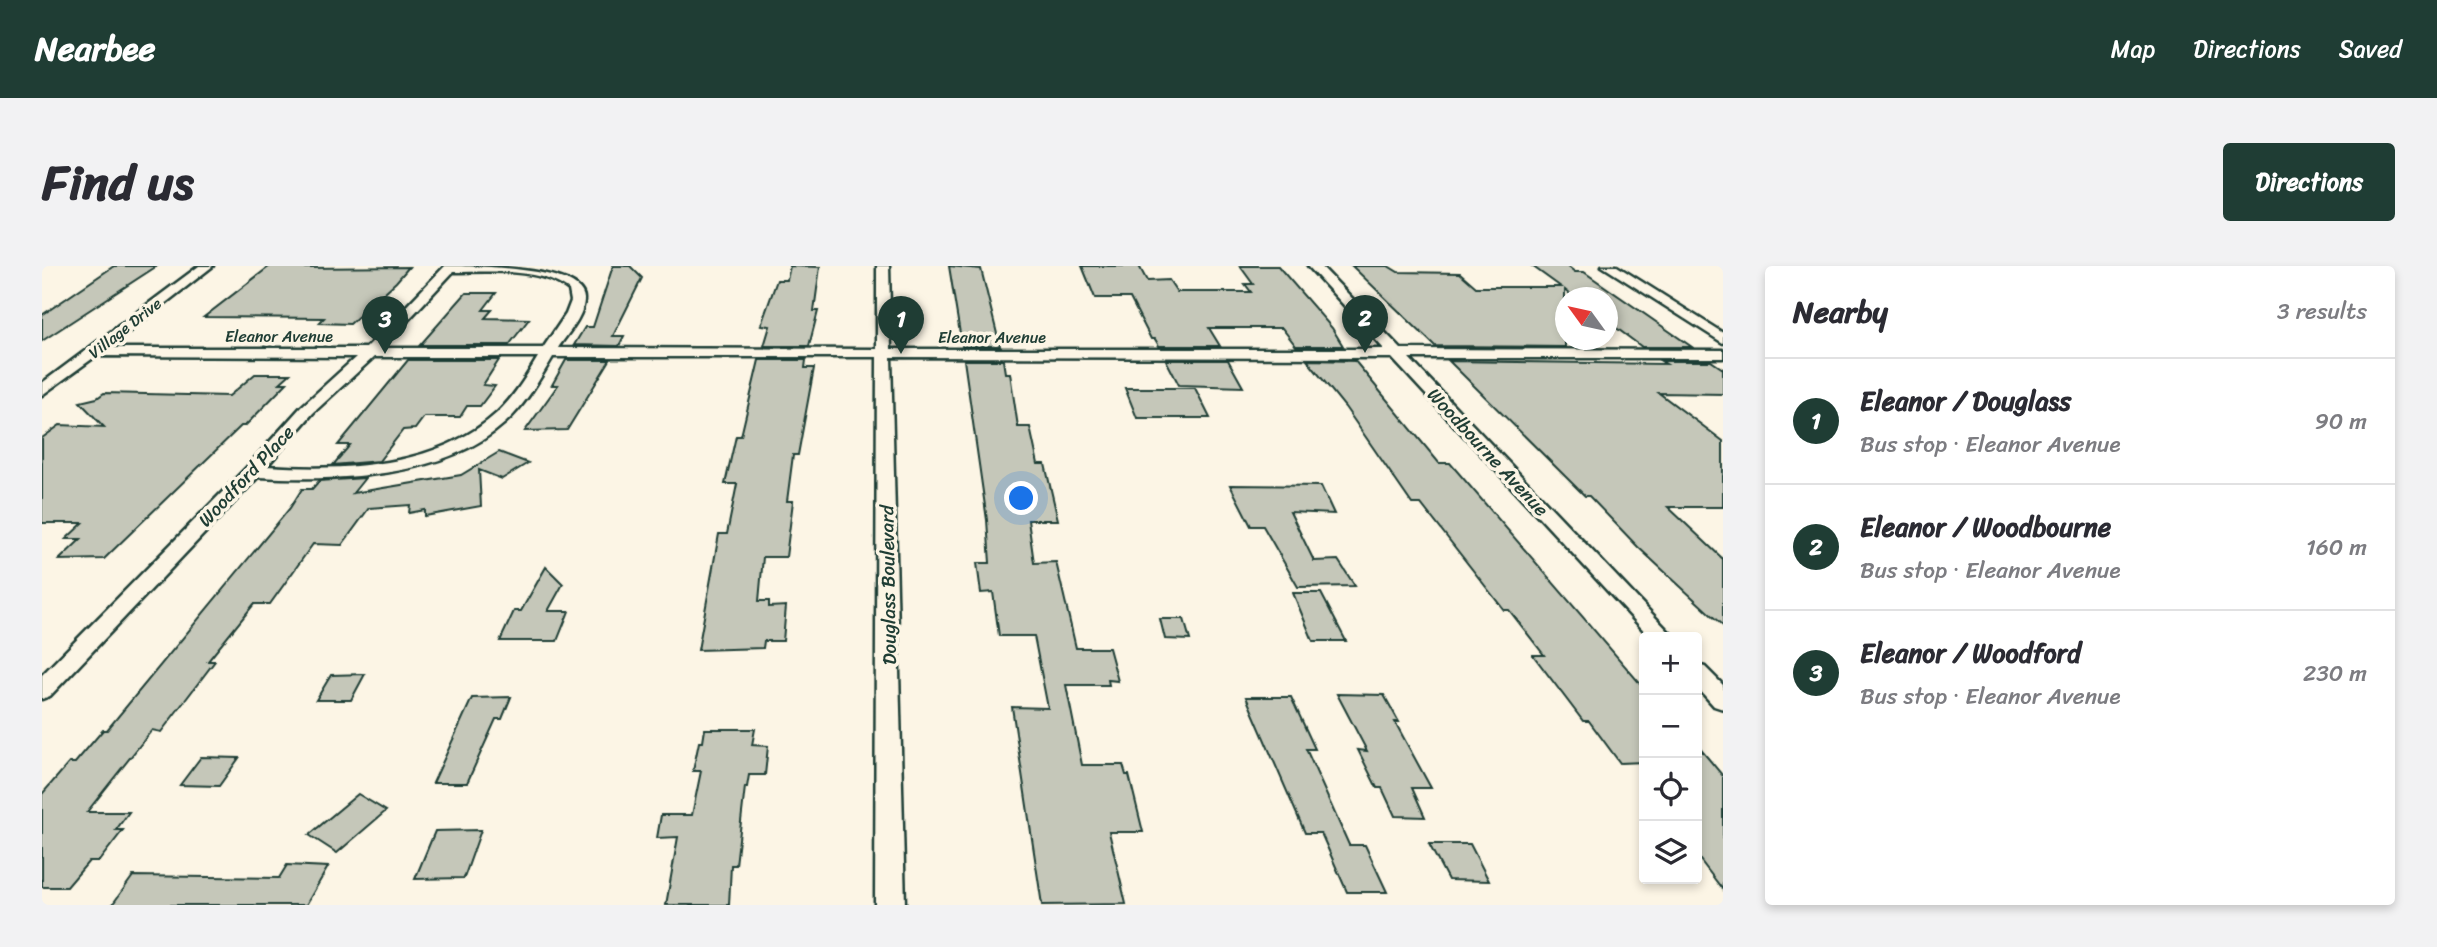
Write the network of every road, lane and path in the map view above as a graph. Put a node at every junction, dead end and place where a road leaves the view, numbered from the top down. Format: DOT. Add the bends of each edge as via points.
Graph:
graph roads {
  1 [pos="207,266"];
  2 [pos="883,266"];
  3 [pos="1314,266"];
  4 [pos="1608,266"];
  5 [pos="452,267"];
  6 [pos="1723,339"];
  7 [pos="94,352"];
  8 [pos="1395,353"];
  9 [pos="368,354"];
  10 [pos="547,354"];
  11 [pos="885,354"];
  12 [pos="1723,354"];
  13 [pos="42,390"];
  14 [pos="253,471"];
  15 [pos="1658,632"];
  16 [pos="1702,678"];
  17 [pos="42,690"];
  18 [pos="1723,700"];
  19 [pos="890,905"];
  1 -- 7 [label="street, Village Drive"];
  2 -- 11 [label="street, Douglass Boulevard"];
  3 -- 8 [label="street, Woodbourne Avenue"];
  4 -- 6 [label="street"];
  5 -- 9 [label="street, Woodford Place"];
  5 -- 10 [label="street" via="534,271 571,285 578,299 576,307"];
  7 -- 9 [label="street, Eleanor Avenue"];
  7 -- 13 [label="street, Village Drive"];
  8 -- 11 [label="street, Eleanor Avenue"];
  8 -- 12 [label="street, Eleanor Avenue"];
  8 -- 15 [label="street, Woodbourne Avenue"];
  9 -- 10 [label="street, Eleanor Avenue"];
  9 -- 14 [label="street, Woodford Place" via="307,410"];
  10 -- 11 [label="street, Eleanor Avenue"];
  10 -- 14 [label="street" via="507,413 476,436 438,453 352,472"];
  11 -- 19 [label="street, Douglass Boulevard"];
  14 -- 17 [label="street, Woodford Place"];
  16 -- 18 [label="street"];
}
